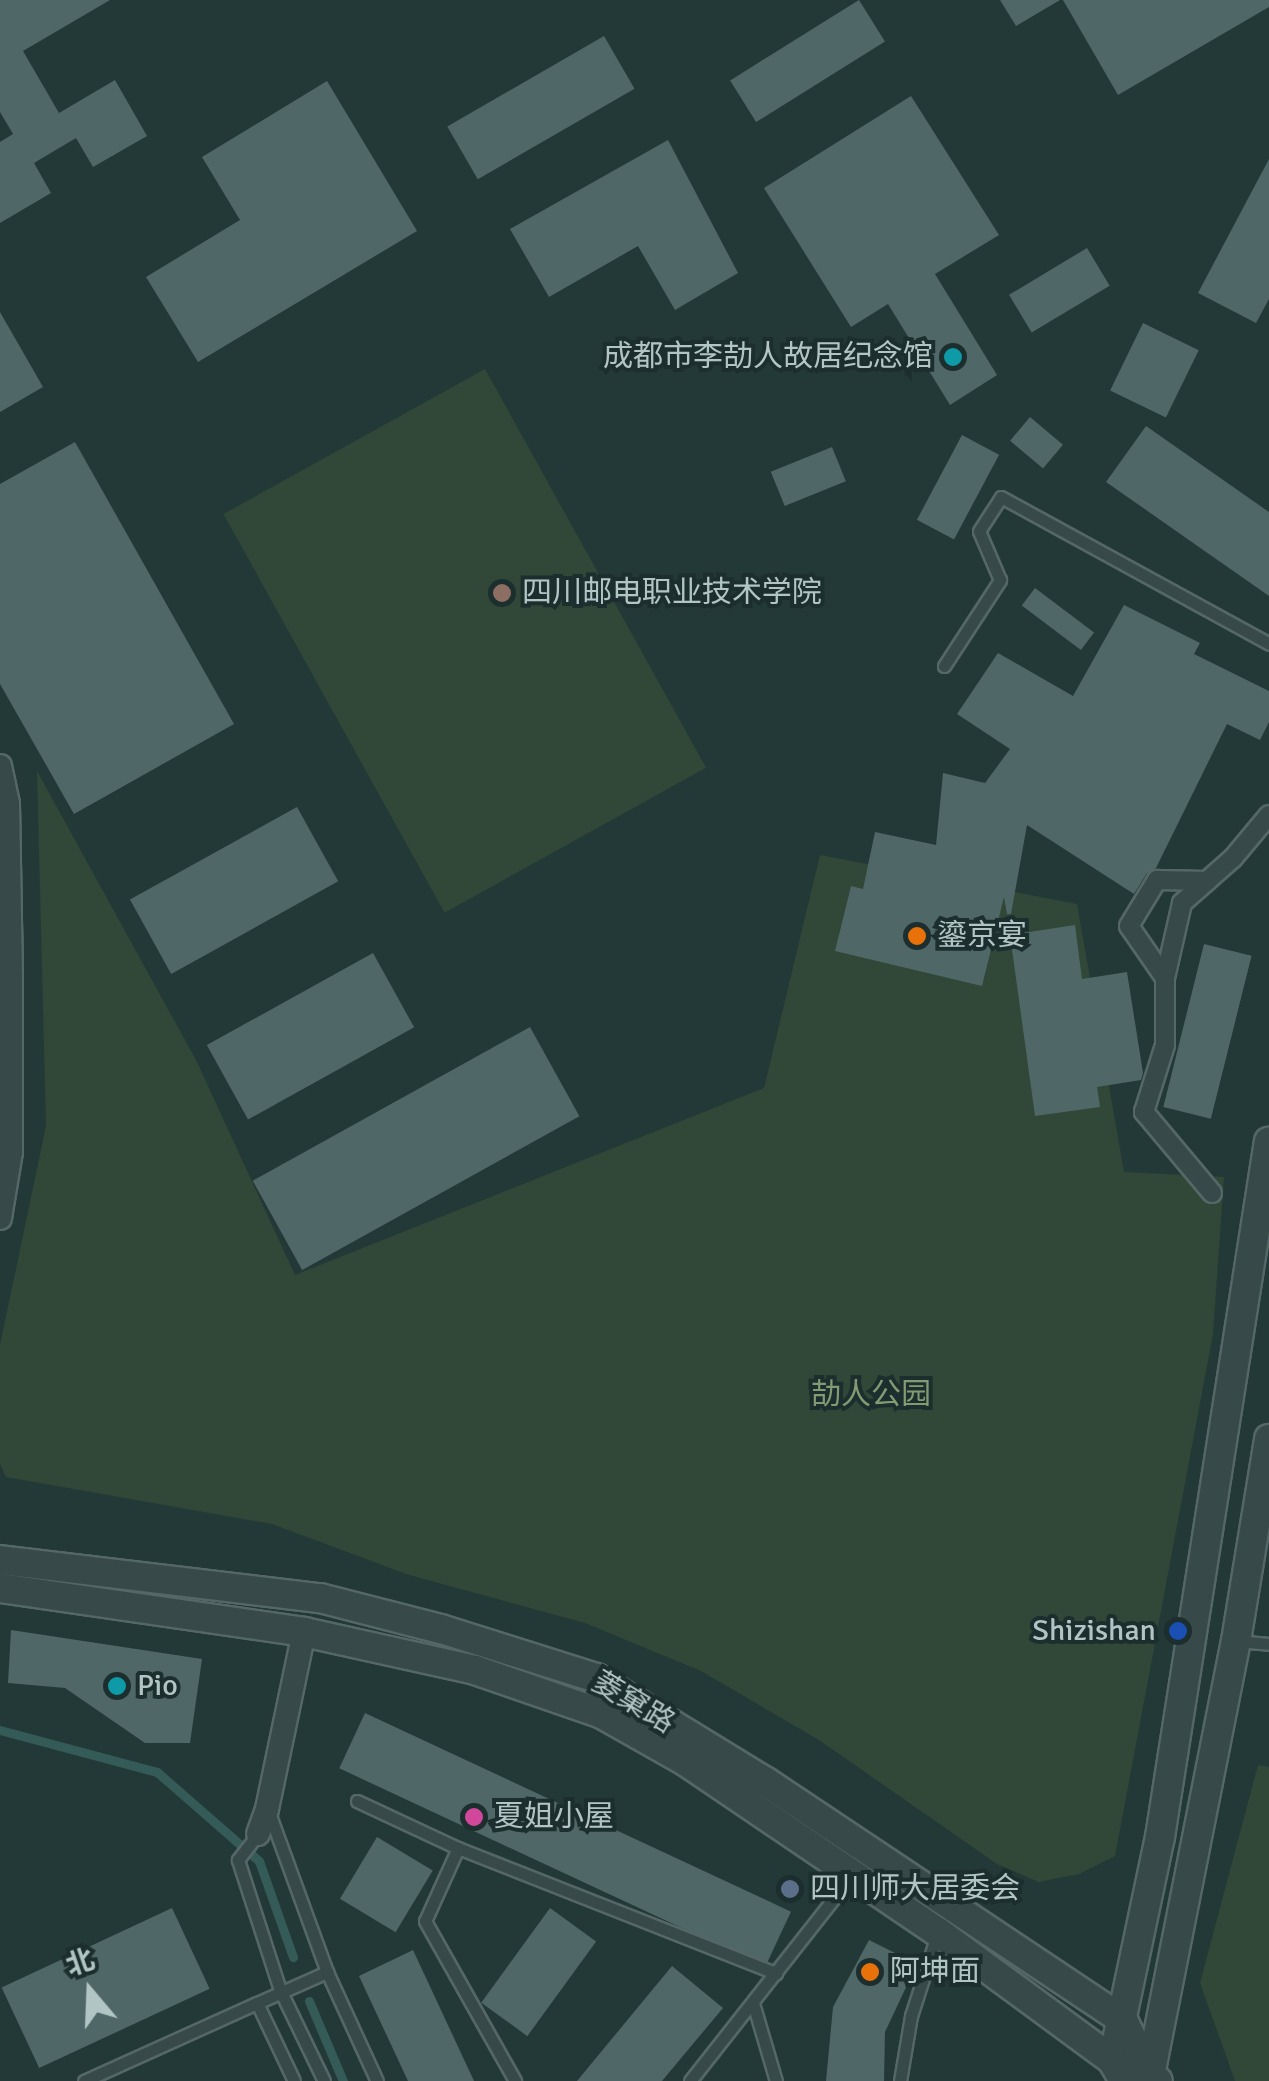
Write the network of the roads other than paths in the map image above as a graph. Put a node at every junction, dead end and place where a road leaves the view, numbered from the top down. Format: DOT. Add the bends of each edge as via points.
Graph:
graph roads {
  1 [pos="1269,644"];
  2 [pos="944,666"];
  3 [pos="0,766"];
  4 [pos="1269,816"];
  5 [pos="1207,881"];
  6 [pos="1165,978"];
  7 [pos="1269,1141"];
  8 [pos="1212,1193"];
  9 [pos="0,1218"];
  10 [pos="1269,1439"];
  11 [pos="0,1560"];
  12 [pos="0,1588"];
  13 [pos="304,1632"];
  14 [pos="1236,1640"];
  15 [pos="1269,1644"];
  16 [pos="357,1801"];
  17 [pos="268,1809"];
  18 [pos="258,1834"];
  19 [pos="458,1848"];
  20 [pos="852,1875"];
  21 [pos="938,1932"];
  22 [pos="327,1972"];
  23 [pos="776,1973"];
  24 [pos="280,1990"];
  25 [pos="258,2002"];
  26 [pos="754,2003"];
  27 [pos="1123,2020"];
  28 [pos="1133,2077"];
  29 [pos="84,2081"];
  30 [pos="294,2081"];
  31 [pos="324,2081"];
  32 [pos="377,2081"];
  33 [pos="515,2081"];
  34 [pos="690,2081"];
  35 [pos="776,2081"];
  36 [pos="900,2081"];
  1 -- 2 [label="lane" via="1000,498 978,531 1000,580"];
  3 -- 9 [label="street" via="8,804 11,978 11,1152"];
  4 -- 5 [label="street"];
  5 -- 6 [label="street" via="1182,903"];
  5 -- 6 [label="street" via="1157,880 1130,926"];
  6 -- 8 [label="street" via="1166,1045 1144,1112"];
  7 -- 27 [label="street" via="1160,1836"];
  10 -- 14 [label="street"];
  11 -- 27 [label="street, 菱窠路" via="320,1598 596,1678 766,1782"];
  12 -- 13 [label="street, 菱窠路"];
  13 -- 17 [label="street"];
  13 -- 20 [label="street, 菱窠路" via="475,1670 602,1714 685,1761"];
  14 -- 15 [label="lane"];
  14 -- 28 [label="street"];
  16 -- 19 [label="lane"];
  17 -- 18 [label="street"];
  17 -- 22 [label="lane"];
  18 -- 24 [label="lane" via="238,1860"];
  19 -- 23 [label="lane"];
  19 -- 33 [label="lane" via="425,1921"];
  20 -- 21 [label="street, 菱窠路"];
  20 -- 23 [label="lane"];
  21 -- 28 [label="street, 菱窠路"];
  21 -- 36 [label="lane"];
  22 -- 24 [label="lane"];
  22 -- 32 [label="lane"];
  23 -- 26 [label="lane"];
  24 -- 25 [label="lane"];
  24 -- 31 [label="lane"];
  25 -- 29 [label="lane"];
  25 -- 30 [label="lane"];
  26 -- 34 [label="lane"];
  26 -- 35 [label="lane"];
  27 -- 28 [label="street"];
  27 -- 28 [label="street"];
}
